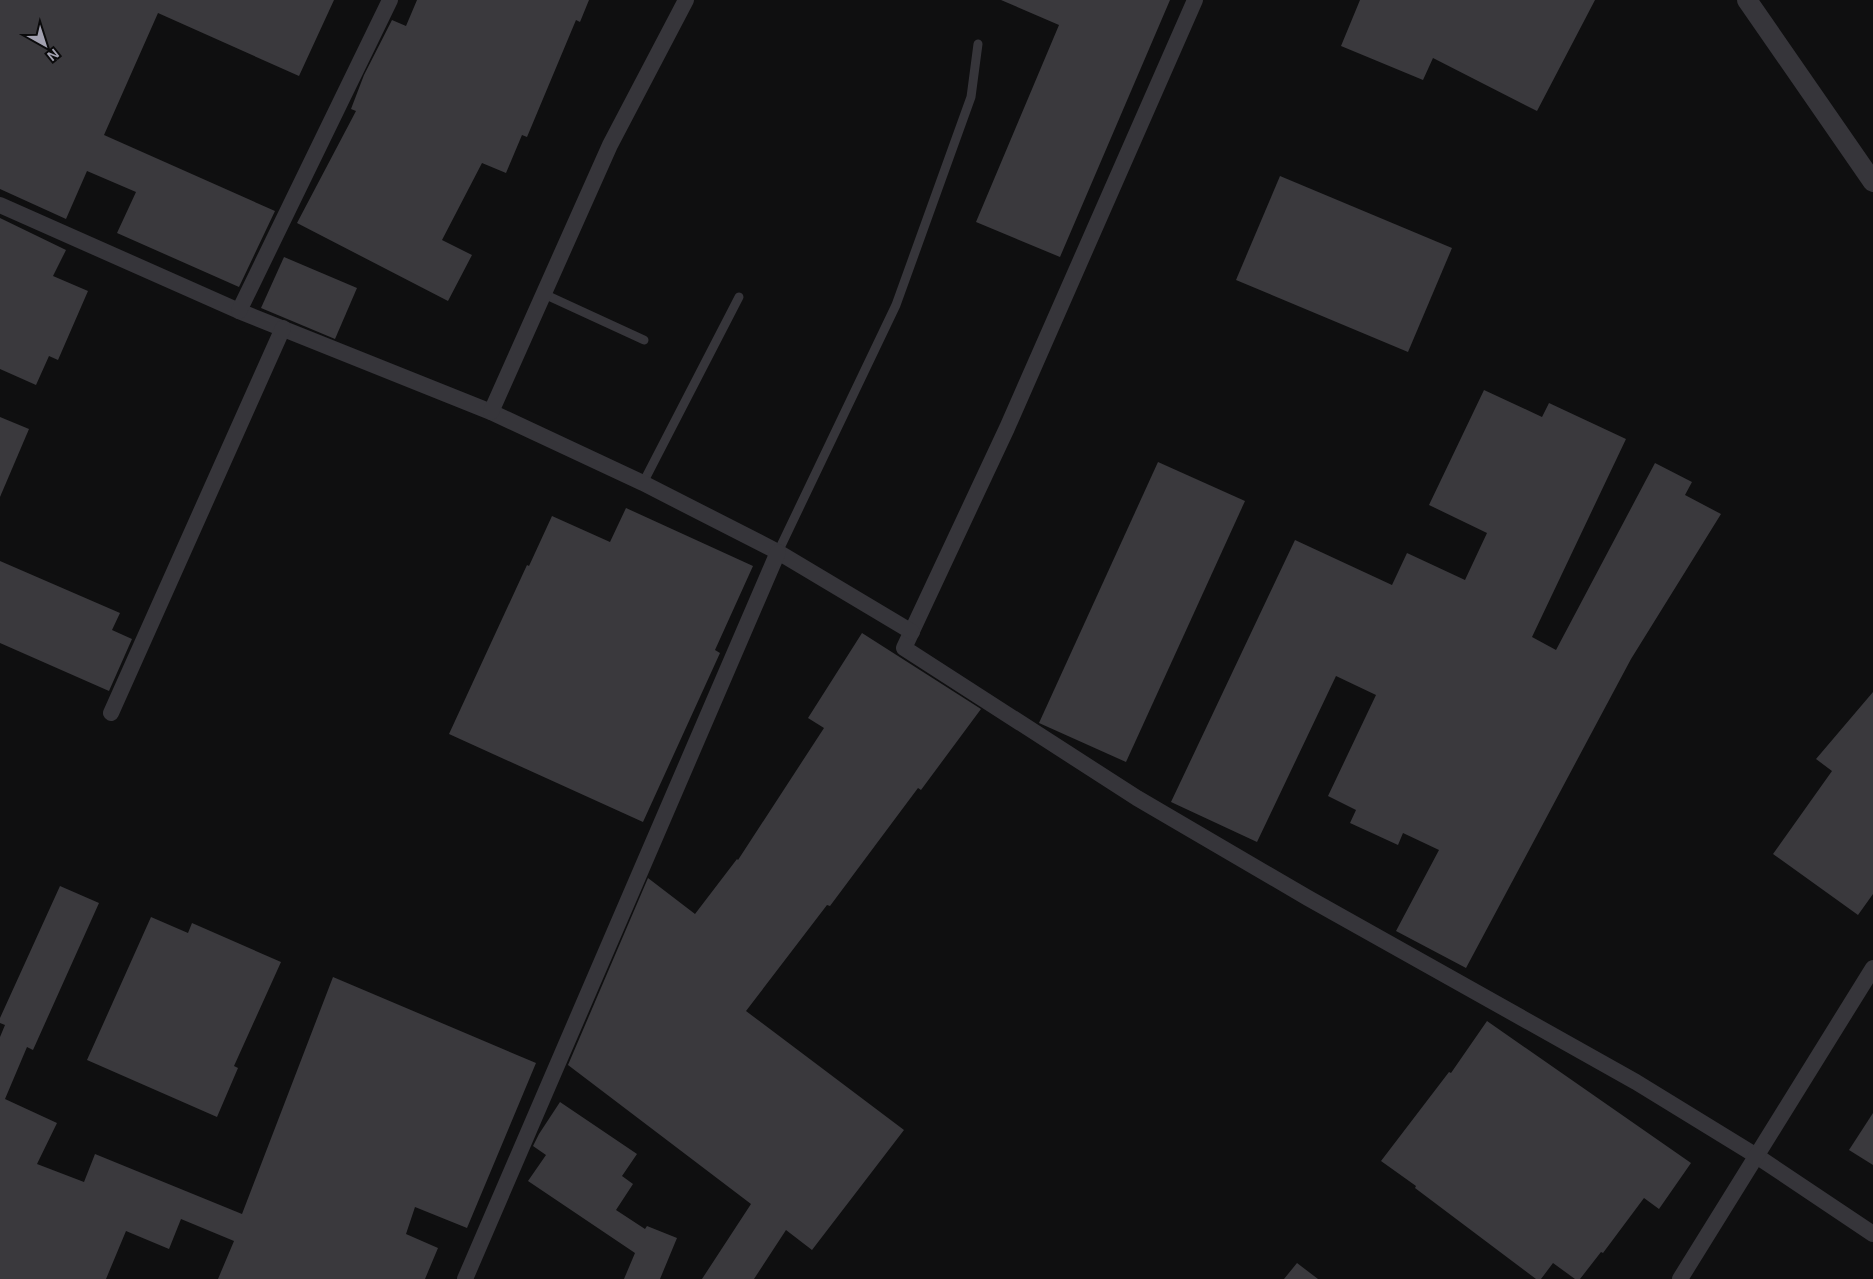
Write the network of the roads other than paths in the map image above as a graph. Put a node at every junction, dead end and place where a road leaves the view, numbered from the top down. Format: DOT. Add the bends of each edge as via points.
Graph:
graph roads {
  1 [pos="390,0"];
  2 [pos="686,0"];
  3 [pos="1195,0"];
  4 [pos="1747,0"];
  5 [pos="978,44"];
  6 [pos="1873,182"];
  7 [pos="0,205"];
  8 [pos="544,294"];
  9 [pos="739,297"];
  10 [pos="238,311"];
  11 [pos="282,328"];
  12 [pos="644,340"];
  13 [pos="491,412"];
  14 [pos="643,482"];
  15 [pos="778,552"];
  16 [pos="912,632"];
  17 [pos="111,713"];
  18 [pos="1873,968"];
  19 [pos="1755,1156"];
  20 [pos="1873,1234"];
  21 [pos="465,1279"];
  22 [pos="1680,1279"];
  1 -- 10 [label="street"];
  2 -- 8 [label="street" via="610,145"];
  3 -- 16 [label="street" via="1007,428"];
  4 -- 6 [label="street"];
  5 -- 15 [label="lane" via="971,97 896,305"];
  7 -- 10 [label="street"];
  8 -- 12 [label="lane"];
  8 -- 13 [label="street"];
  9 -- 14 [label="lane"];
  10 -- 11 [label="street"];
  11 -- 13 [label="street"];
  11 -- 17 [label="street"];
  13 -- 14 [label="street"];
  14 -- 15 [label="street"];
  15 -- 16 [label="street"];
  15 -- 21 [label="street"];
  16 -- 19 [label="street" via="904,648 1137,798 1636,1082"];
  18 -- 19 [label="street"];
  19 -- 20 [label="street"];
  19 -- 22 [label="street"];
}
